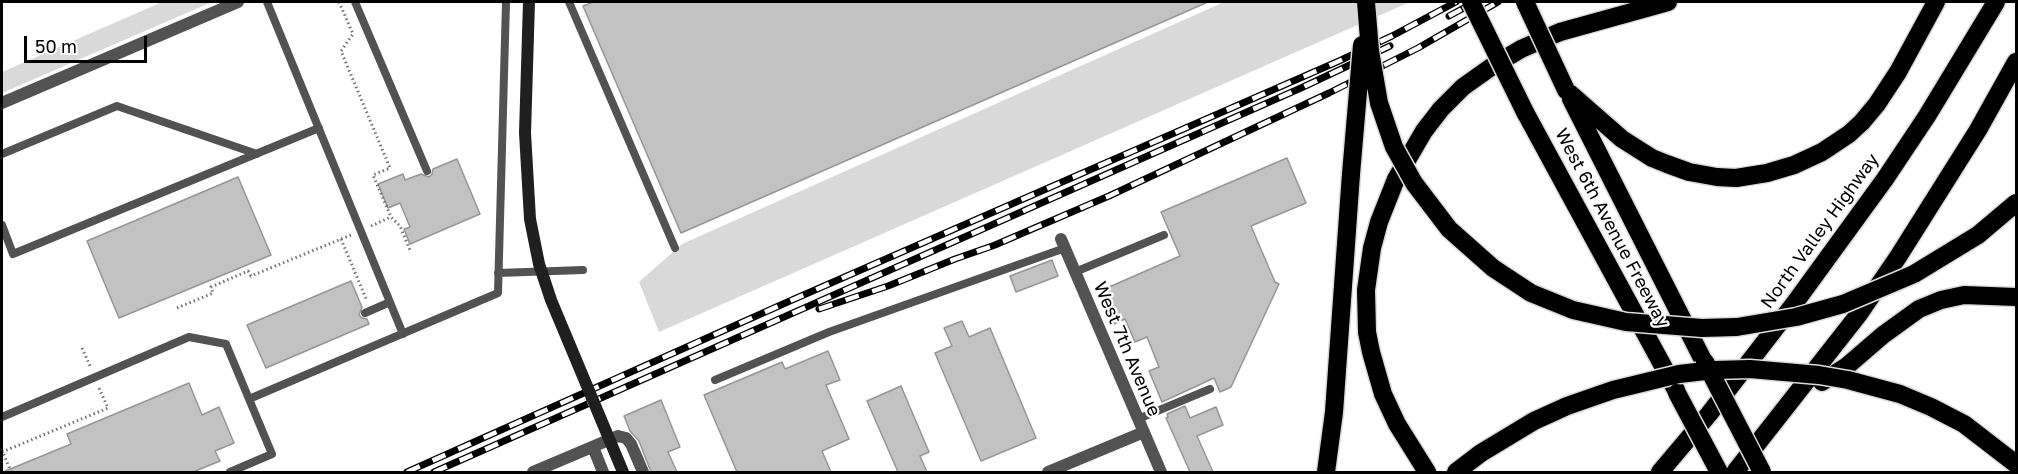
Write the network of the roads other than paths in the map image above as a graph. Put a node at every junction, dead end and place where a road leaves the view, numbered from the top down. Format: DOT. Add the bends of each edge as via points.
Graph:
graph roads {
  1 [pos="238,2"];
  2 [pos="267,2"];
  3 [pos="355,2"];
  4 [pos="507,2"];
  5 [pos="529,2"];
  6 [pos="569,2"];
  7 [pos="1366,2"];
  8 [pos="1471,2"];
  9 [pos="1525,2"];
  10 [pos="1668,2"];
  11 [pos="1936,2"];
  12 [pos="1996,2"];
  13 [pos="2016,62"];
  14 [pos="1566,90"];
  15 [pos="2,103"];
  16 [pos="319,128"];
  17 [pos="2,154"];
  18 [pos="257,154"];
  19 [pos="427,171"];
  20 [pos="2016,203"];
  21 [pos="2,225"];
  22 [pos="1164,234"];
  23 [pos="1063,243"];
  24 [pos="675,248"];
  25 [pos="583,270"];
  26 [pos="1075,272"];
  27 [pos="498,273"];
  28 [pos="2016,297"];
  29 [pos="390,302"];
  30 [pos="368,312"];
  31 [pos="403,334"];
  32 [pos="715,380"];
  33 [pos="1210,389"];
  34 [pos="249,399"];
  35 [pos="1793,400"];
  36 [pos="2,417"];
  37 [pos="1138,420"];
  38 [pos="1144,432"];
  39 [pos="592,447"];
  40 [pos="2016,464"];
  41 [pos="230,472"];
  42 [pos="533,472"];
  43 [pos="603,472"];
  44 [pos="623,472"];
  45 [pos="643,472"];
  46 [pos="1048,472"];
  47 [pos="1161,472"];
  48 [pos="1326,472"];
  49 [pos="1427,472"];
  50 [pos="1456,472"];
  51 [pos="1660,472"];
  52 [pos="1719,472"];
  53 [pos="1735,472"];
  54 [pos="1762,472"];
  1 -- 15 [label="street"];
  2 -- 16 [label="lane"];
  3 -- 19 [label="lane"];
  4 -- 27 [label="lane"];
  5 -- 44 [label="main road, bridge" via="525,133 530,219 551,300"];
  6 -- 24 [label="lane"];
  7 -- 20 [label="highway, bridge" via="1379,103 1394,147 1414,183 1449,229 1493,268 1531,293 1573,310 1626,322 1702,328 1746,326 1796,317 1843,304 1914,274 1972,239"];
  7 -- 48 [label="highway, bridge"];
  8 -- 52 [label="highway, West 6th Avenue Freeway, bridge" via="1525,112"];
  9 -- 14 [label="highway, West 6th Avenue Freeway, bridge"];
  10 -- 49 [label="highway" via="1560,32 1494,64 1441,109 1396,179 1372,248 1366,290 1367,332 1383,394"];
  11 -- 14 [label="highway" via="1893,80 1862,122 1822,152 1767,173 1717,177 1689,172 1652,158"];
  12 -- 51 [label="highway, North Valley Highway" via="1884,179 1794,304"];
  13 -- 35 [label="highway" via="1905,248"];
  14 -- 54 [label="highway, West 6th Avenue Freeway, bridge"];
  16 -- 18 [label="lane"];
  16 -- 29 [label="lane"];
  17 -- 18 [label="lane" via="117,106"];
  18 -- 21 [label="lane" via="14,254"];
  22 -- 26 [label="lane"];
  23 -- 26 [label="street, West 7th Avenue"];
  23 -- 32 [label="lane"];
  25 -- 27 [label="lane"];
  26 -- 37 [label="street, West 7th Avenue"];
  27 -- 31 [label="lane" via="498,293"];
  28 -- 35 [label="highway" via="1964,296 1919,309 1847,366"];
  29 -- 30 [label="lane"];
  29 -- 31 [label="lane"];
  31 -- 34 [label="lane"];
  33 -- 37 [label="lane"];
  34 -- 36 [label="lane" via="226,344 189,337"];
  34 -- 41 [label="lane" via="272,454"];
  35 -- 53 [label="highway"];
  37 -- 38 [label="street, West 7th Avenue"];
  38 -- 46 [label="street"];
  38 -- 47 [label="street, West 7th Avenue"];
  39 -- 42 [label="street"];
  39 -- 43 [label="street"];
  39 -- 45 [label="street" via="618,436 626,438"];
  40 -- 50 [label="highway, bridge" via="1964,424 1900,394 1819,375 1734,369 1662,378 1584,400 1527,425"];
}
